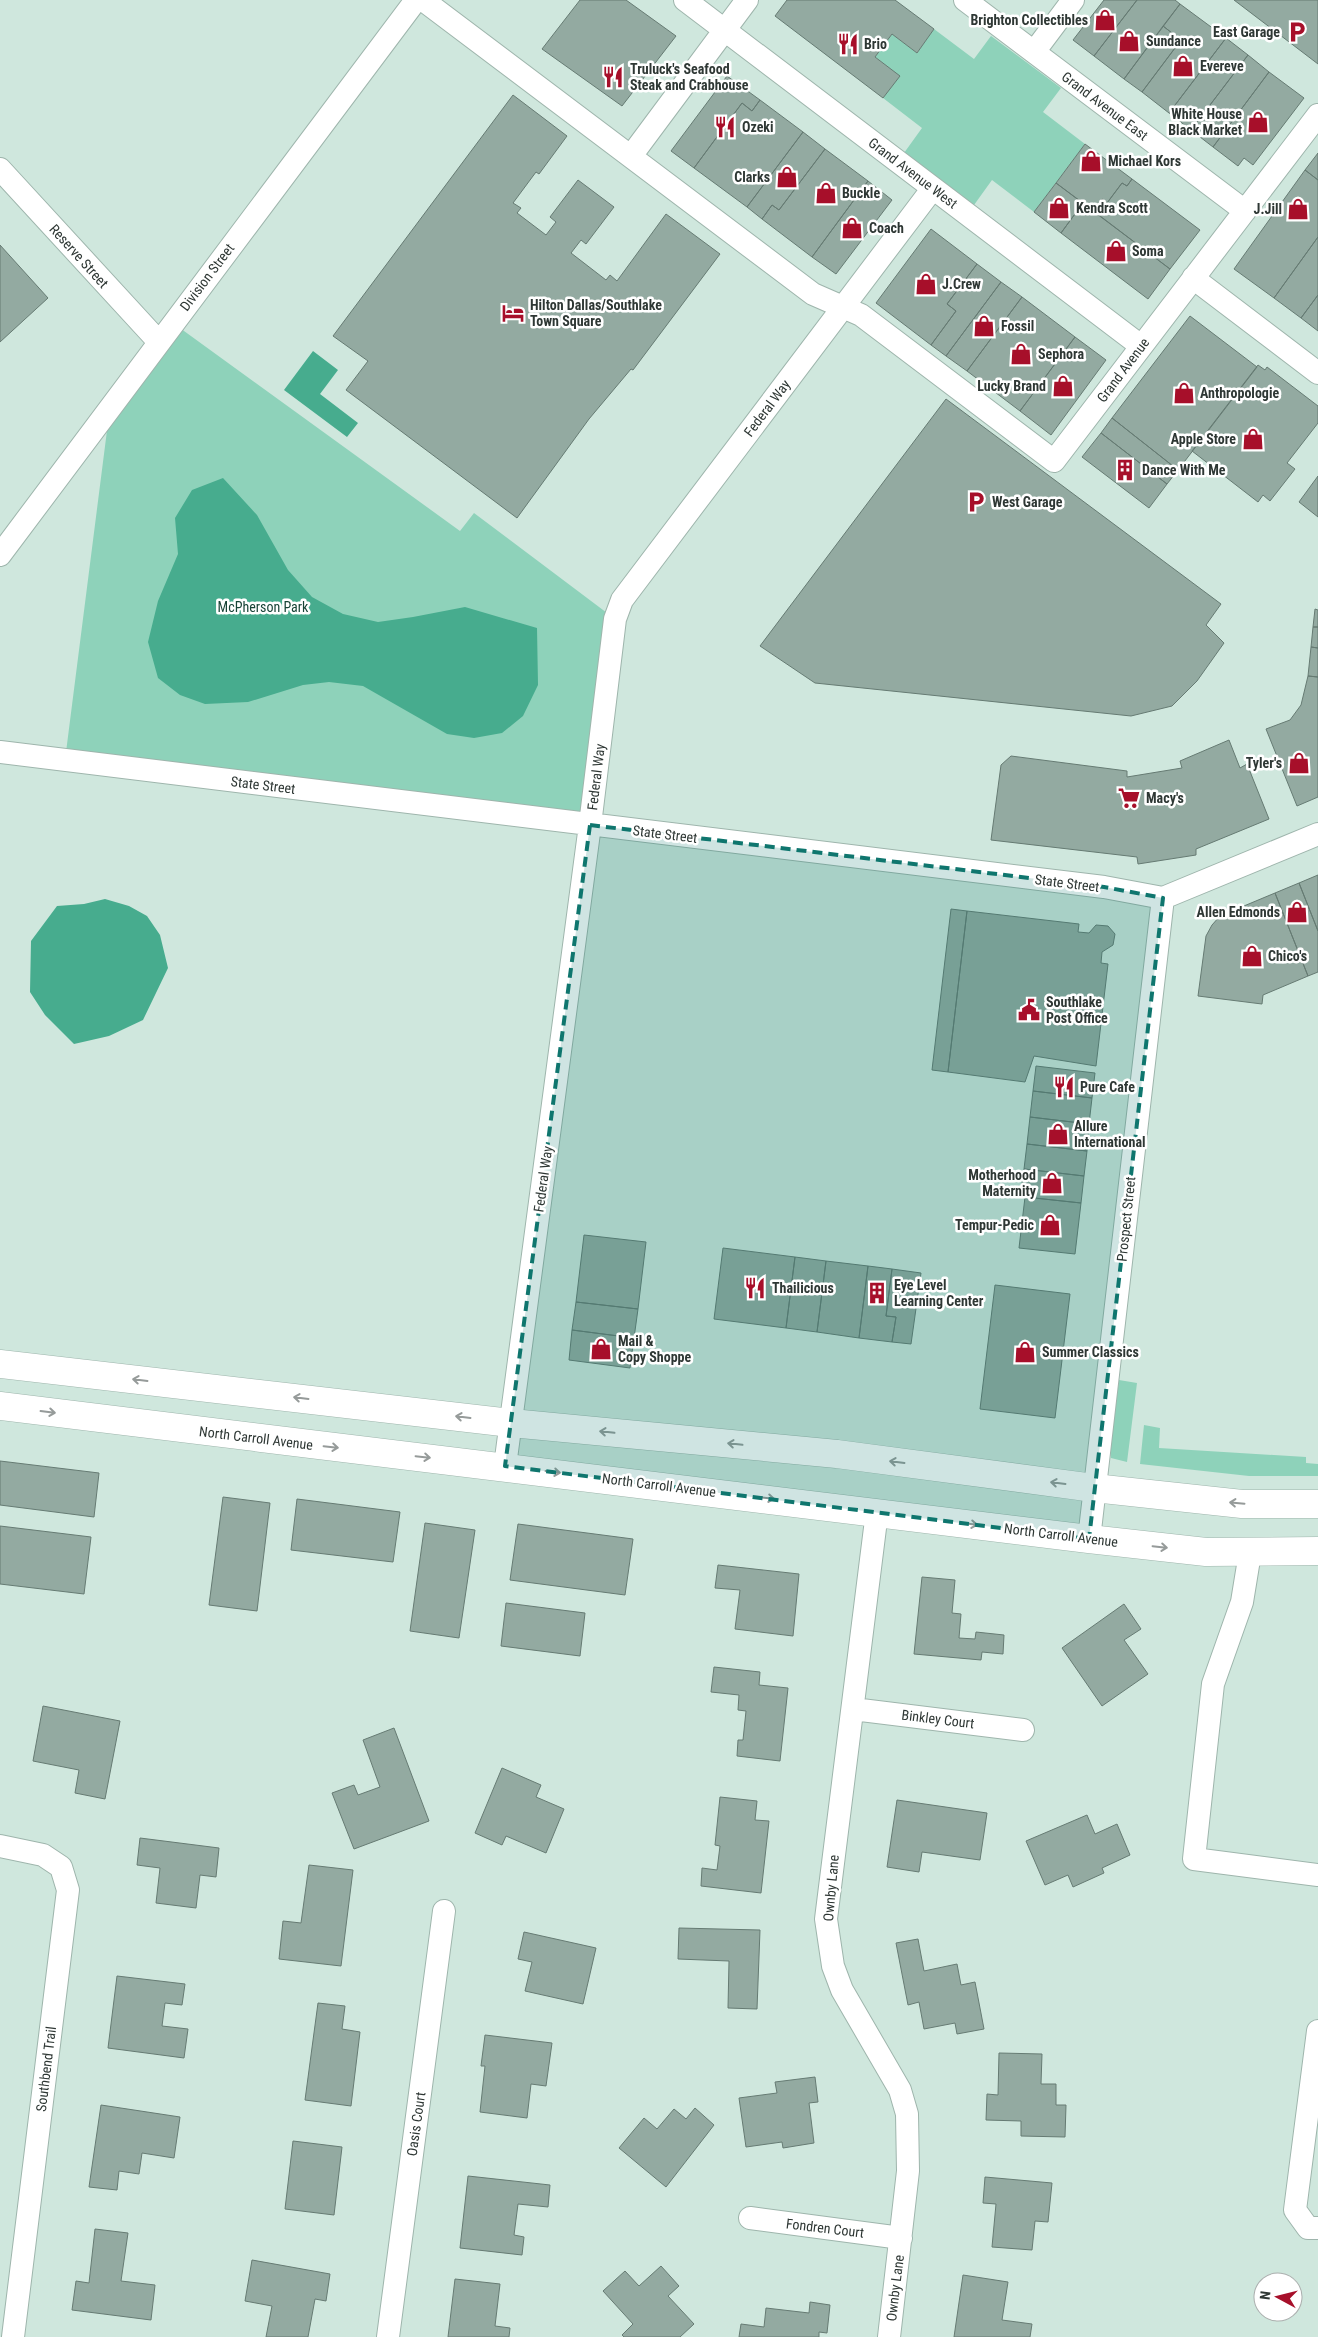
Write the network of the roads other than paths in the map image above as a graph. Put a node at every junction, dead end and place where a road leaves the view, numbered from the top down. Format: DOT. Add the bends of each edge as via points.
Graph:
graph roads {
  1 [pos="416,0"];
  2 [pos="423,0"];
  3 [pos="684,0"];
  4 [pos="747,0"];
  5 [pos="964,0"];
  6 [pos="1073,0"];
  7 [pos="725,30"];
  8 [pos="1034,52"];
  9 [pos="1318,115"];
  10 [pos="631,156"];
  11 [pos="0,169"];
  12 [pos="933,188"];
  13 [pos="1245,211"];
  14 [pos="1193,278"];
  15 [pos="844,306"];
  16 [pos="159,342"];
  17 [pos="1142,346"];
  18 [pos="1318,373"];
  19 [pos="0,555"];
  20 [pos="0,752"];
  21 [pos="590,825"];
  22 [pos="1318,834"];
  23 [pos="1163,898"];
  24 [pos="0,1364"];
  25 [pos="0,1406"];
  26 [pos="511,1422"];
  27 [pos="505,1466"];
  28 [pos="1094,1488"];
  29 [pos="1318,1504"];
  30 [pos="877,1512"];
  31 [pos="1088,1539"];
  32 [pos="1318,1551"];
  33 [pos="1250,1552"];
  34 [pos="853,1708"];
  35 [pos="1023,1730"];
  36 [pos="0,1846"];
  37 [pos="1318,1875"];
  38 [pos="444,1911"];
  39 [pos="1318,2031"];
  40 [pos="750,2218"];
  41 [pos="1318,2228"];
  42 [pos="901,2238"];
  43 [pos="13,2337"];
  44 [pos="388,2337"];
  45 [pos="889,2337"];
  1 -- 16 [label="street, Division Street"];
  2 -- 10 [label="street"];
  3 -- 7 [label="street, Grand Avenue West"];
  4 -- 7 [label="street"];
  5 -- 8 [label="street, Grand Avenue East"];
  6 -- 8 [label="street"];
  7 -- 10 [label="street"];
  7 -- 12 [label="street, Grand Avenue West"];
  8 -- 13 [label="street, Grand Avenue East"];
  9 -- 13 [label="street, Grand Avenue"];
  10 -- 15 [label="street" via="813,294 829,303"];
  11 -- 16 [label="street, Reserve Street"];
  12 -- 15 [label="street, Federal Way"];
  12 -- 17 [label="street, Grand Avenue West"];
  13 -- 14 [label="street, Grand Avenue"];
  14 -- 17 [label="street, Grand Avenue"];
  14 -- 18 [label="street"];
  15 -- 17 [label="street, Grand Avenue" via="862,315 1054,461"];
  15 -- 21 [label="street, Federal Way" via="622,600 615,619"];
  16 -- 19 [label="street, Division Street"];
  20 -- 21 [label="street, State Street"];
  21 -- 23 [label="street, State Street" via="1104,887"];
  21 -- 26 [label="street, Federal Way"];
  22 -- 23 [label="street"];
  23 -- 28 [label="street, Prospect Street"];
  26 -- 24 [label="main road, one-way"];
  25 -- 27 [label="main road, North Carroll Avenue, one-way"];
  26 -- 27 [label="street, Federal Way"];
  28 -- 26 [label="main road, one-way" via="837,1454"];
  27 -- 30 [label="main road, North Carroll Avenue, one-way"];
  29 -- 28 [label="main road, one-way" via="1242,1504"];
  28 -- 31 [label="street, Prospect Street"];
  30 -- 31 [label="main road, North Carroll Avenue, one-way"];
  30 -- 34 [label="street, Ownby Lane"];
  31 -- 33 [label="main road, North Carroll Avenue, one-way" via="1206,1552"];
  32 -- 33 [label="main road, North Carroll Avenue"];
  33 -- 37 [label="street" via="1242,1602 1213,1684 1194,1859"];
  34 -- 35 [label="street, Binkley Court"];
  34 -- 42 [label="street, Ownby Lane" via="826,1919 833,1966 842,1990 900,2090 908,2114 908,2171"];
  36 -- 43 [label="street, Southbend Trail" via="43,1855 61,1867 68,1890"];
  38 -- 44 [label="street, Oasis Court"];
  39 -- 41 [label="street" via="1295,2210 1308,2228"];
  40 -- 42 [label="street, Fondren Court"];
  42 -- 45 [label="street, Ownby Lane"];
}
